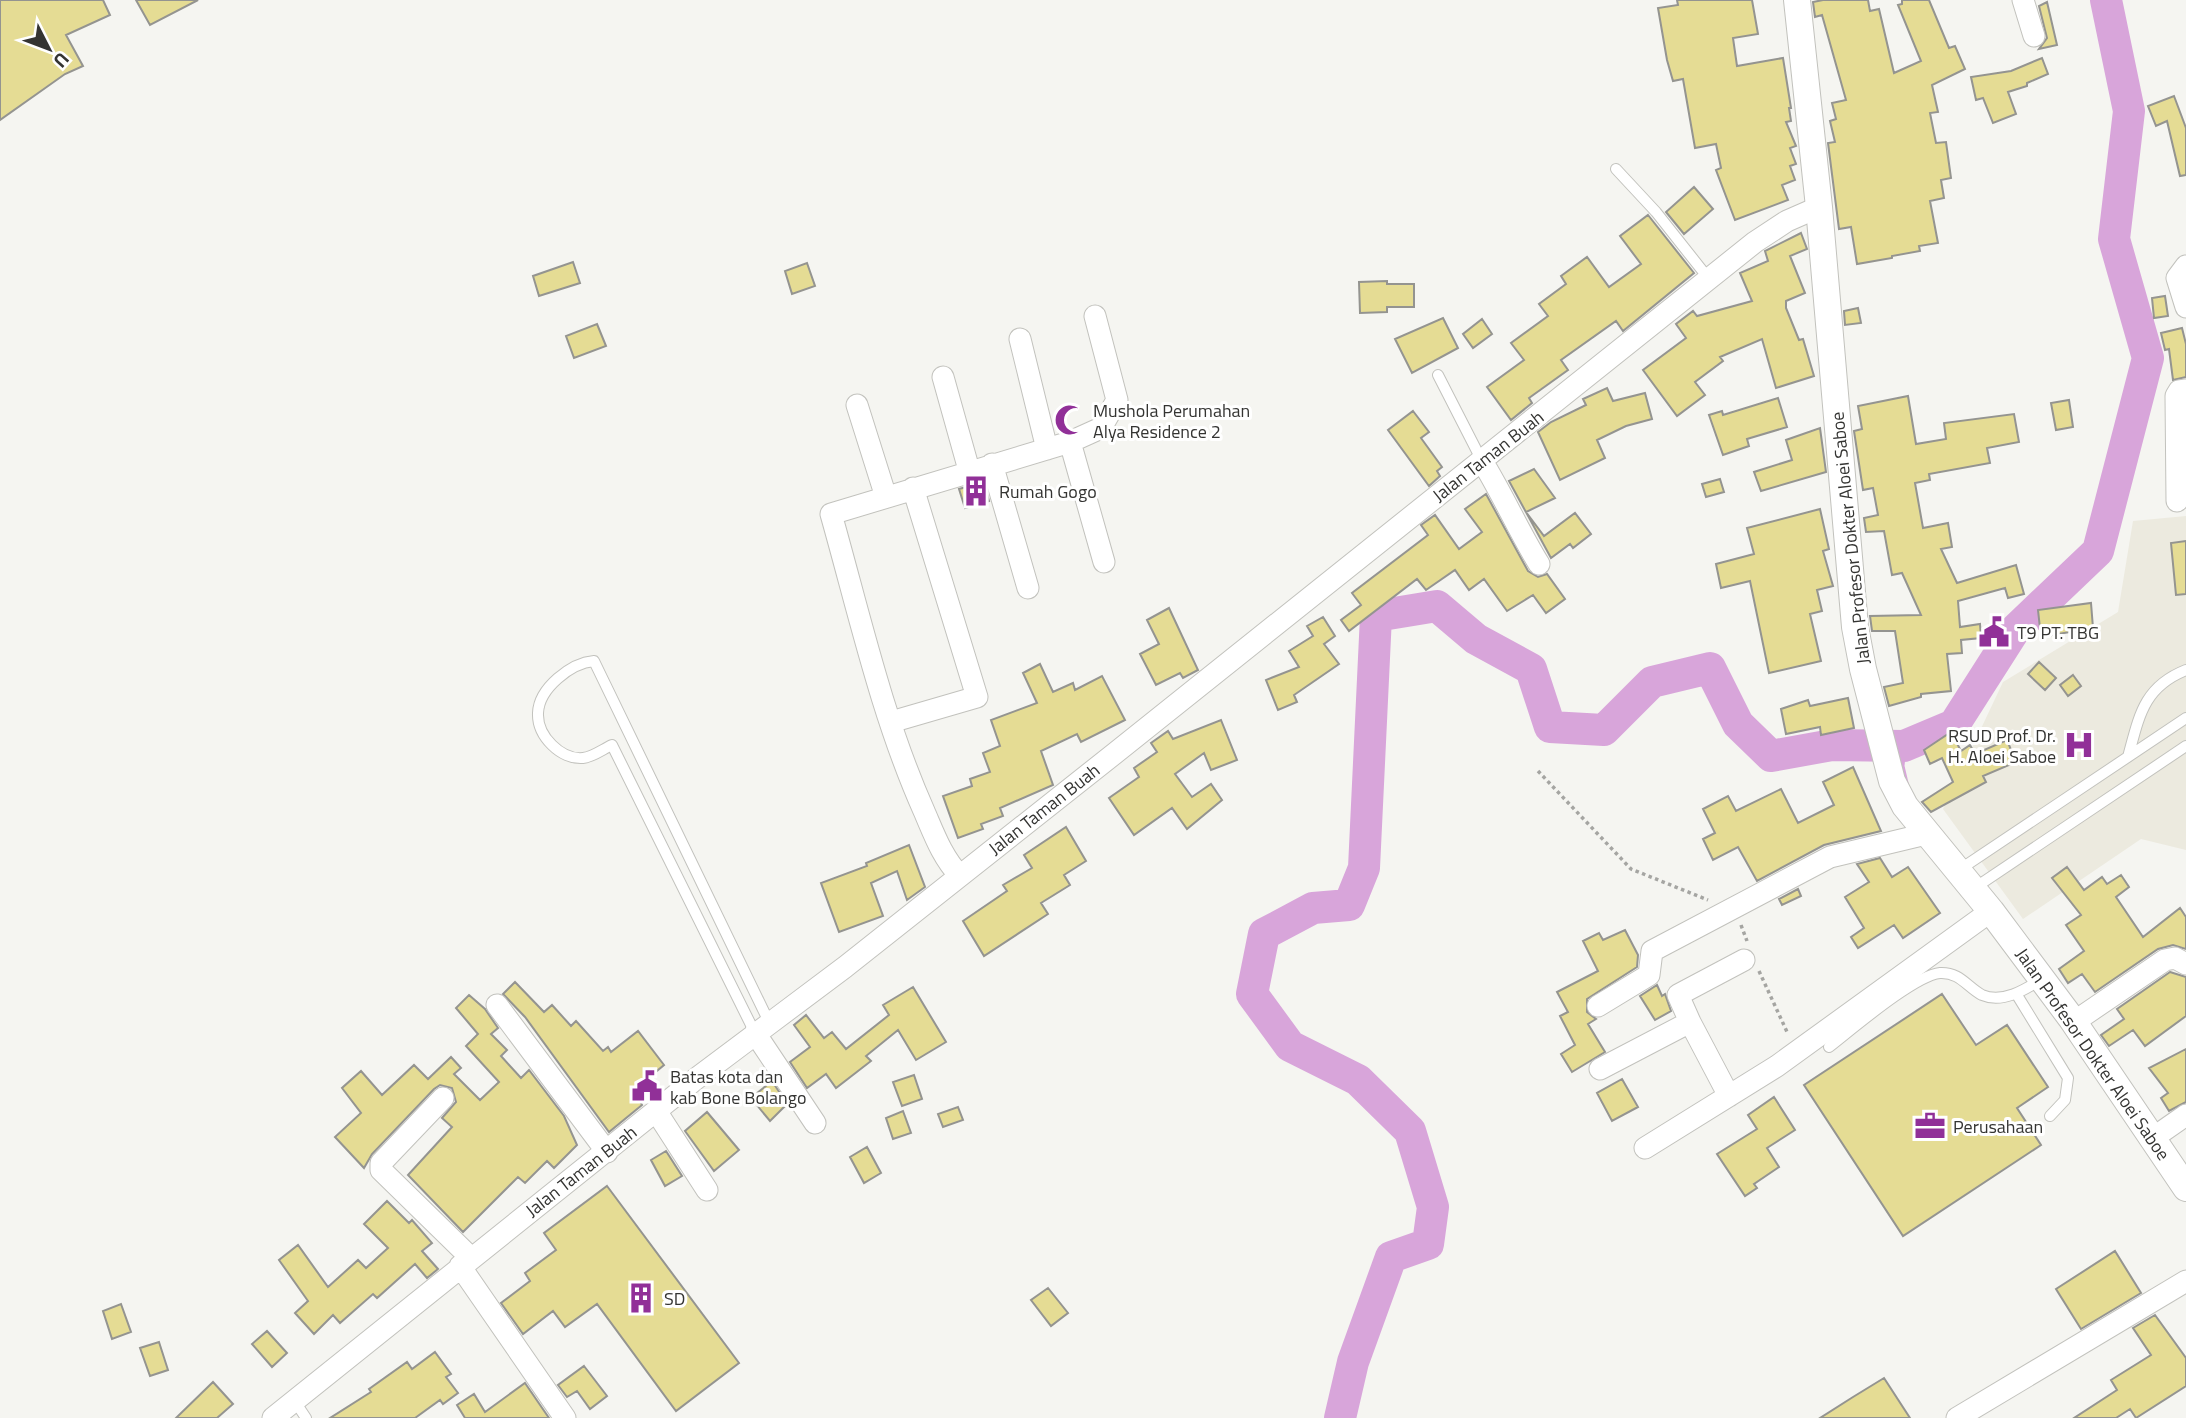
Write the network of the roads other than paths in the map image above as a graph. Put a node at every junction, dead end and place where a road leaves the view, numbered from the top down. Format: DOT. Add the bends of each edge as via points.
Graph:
graph roads {
  1 [pos="1797,0"];
  2 [pos="2022,0"];
  3 [pos="2034,36"];
  4 [pos="1616,169"];
  5 [pos="1819,207"];
  6 [pos="2186,266"];
  7 [pos="1709,279"];
  8 [pos="2186,307"];
  9 [pos="1096,316"];
  10 [pos="1020,339"];
  11 [pos="1438,374"];
  12 [pos="943,377"];
  13 [pos="2186,390"];
  14 [pos="857,405"];
  15 [pos="1070,442"];
  16 [pos="1047,449"];
  17 [pos="1482,461"];
  18 [pos="992,464"];
  19 [pos="969,470"];
  20 [pos="913,488"];
  21 [pos="886,497"];
  22 [pos="2178,501"];
  23 [pos="1104,562"];
  24 [pos="1539,564"];
  25 [pos="1028,588"];
  26 [pos="2186,670"];
  27 [pos="2186,718"];
  28 [pos="891,722"];
  29 [pos="2186,746"];
  30 [pos="2128,757"];
  31 [pos="1926,834"];
  32 [pos="960,876"];
  33 [pos="1964,881"];
  34 [pos="1991,911"];
  35 [pos="1750,959"];
  36 [pos="2186,964"];
  37 [pos="2042,979"];
  38 [pos="2017,995"];
  39 [pos="497,1005"];
  40 [pos="1598,1006"];
  41 [pos="2084,1016"];
  42 [pos="1690,1022"];
  43 [pos="762,1028"];
  44 [pos="1829,1047"];
  45 [pos="1600,1069"];
  46 [pos="1729,1096"];
  47 [pos="443,1098"];
  48 [pos="656,1111"];
  49 [pos="2050,1116"];
  50 [pos="815,1123"];
  51 [pos="2167,1128"];
  52 [pos="1645,1148"];
  53 [pos="607,1152"];
  54 [pos="2186,1188"];
  55 [pos="707,1190"];
  56 [pos="466,1262"];
  57 [pos="2186,1281"];
  58 [pos="300,1409"];
  59 [pos="273,1418"];
  60 [pos="565,1418"];
  61 [pos="1957,1418"];
  1 -- 5 [label="street, Jalan Profesor Dokter Aloei Saboe"];
  2 -- 3 [label="street"];
  4 -- 7 [label="lane"];
  5 -- 7 [label="street, Jalan Taman Buah" via="1787,221"];
  5 -- 31 [label="street, Jalan Profesor Dokter Aloei Saboe" via="1855,627 1892,781"];
  6 -- 8 [label="street" via="2177,278"];
  7 -- 17 [label="street, Jalan Taman Buah"];
  9 -- 15 [label="street" via="1117,400 1101,428"];
  10 -- 16 [label="street"];
  11 -- 17 [label="lane"];
  12 -- 19 [label="street"];
  13 -- 22 [label="street" via="2176,396"];
  14 -- 21 [label="street"];
  15 -- 16 [label="street"];
  15 -- 23 [label="street"];
  16 -- 18 [label="street"];
  17 -- 24 [label="street"];
  17 -- 32 [label="street, Jalan Taman Buah"];
  18 -- 19 [label="street"];
  18 -- 25 [label="street"];
  19 -- 20 [label="street"];
  20 -- 21 [label="street"];
  20 -- 28 [label="street" via="977,697"];
  21 -- 28 [label="street" via="831,514"];
  26 -- 30 [label="lane" via="2168,677 2142,705"];
  27 -- 30 [label="lane"];
  28 -- 32 [label="street" via="925,813 947,861"];
  29 -- 33 [label="lane" via="2013,861"];
  30 -- 33 [label="lane" via="2001,842"];
  31 -- 33 [label="street, Jalan Profesor Dokter Aloei Saboe"];
  31 -- 40 [label="street" via="1830,857 1652,951 1649,975"];
  32 -- 43 [label="street, Jalan Taman Buah"];
  33 -- 34 [label="street, Jalan Profesor Dokter Aloei Saboe"];
  34 -- 37 [label="street, Jalan Profesor Dokter Aloei Saboe"];
  34 -- 46 [label="street"];
  35 -- 42 [label="street" via="1678,995"];
  36 -- 41 [label="street" via="2175,958 2165,960"];
  37 -- 38 [label="lane"];
  37 -- 41 [label="street, Jalan Profesor Dokter Aloei Saboe"];
  38 -- 44 [label="lane" via="1982,995 1959,976 1939,973 1914,984"];
  38 -- 49 [label="lane" via="2068,1078 2065,1100"];
  39 -- 53 [label="street"];
  41 -- 51 [label="street, Jalan Profesor Dokter Aloei Saboe"];
  42 -- 45 [label="street"];
  42 -- 46 [label="street"];
  43 -- 43 [label="lane" via="594,661 576,667 548,689 538,713 541,726 560,754 573,758 586,758 612,745"];
  43 -- 48 [label="street, Jalan Taman Buah"];
  43 -- 50 [label="street"];
  46 -- 52 [label="street"];
  47 -- 56 [label="street" via="389,1153 380,1170"];
  48 -- 53 [label="street, Jalan Taman Buah"];
  48 -- 55 [label="street"];
  51 -- 54 [label="street, Jalan Profesor Dokter Aloei Saboe"];
  53 -- 56 [label="street, Jalan Taman Buah"];
  56 -- 58 [label="street, Jalan Taman Buah"];
  56 -- 60 [label="street"];
  57 -- 61 [label="street"];
  58 -- 59 [label="street, Jalan Taman Buah"];
}
